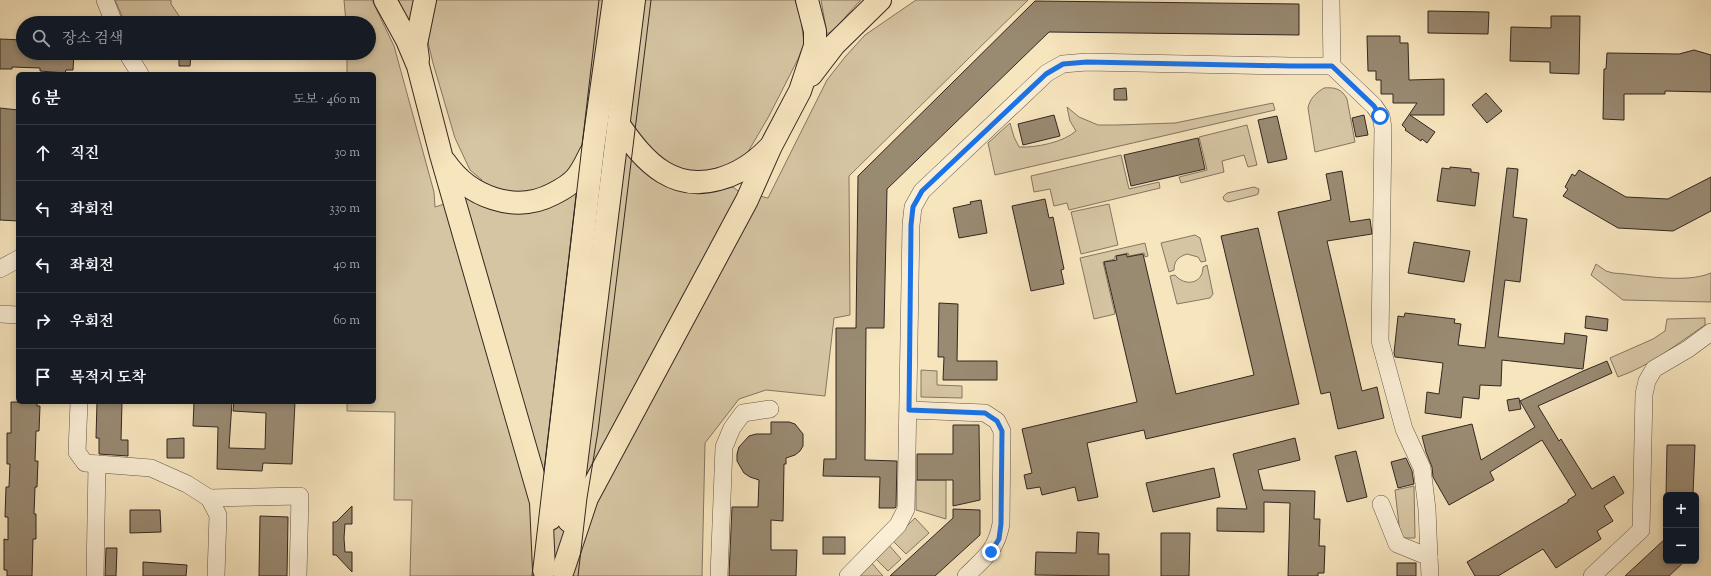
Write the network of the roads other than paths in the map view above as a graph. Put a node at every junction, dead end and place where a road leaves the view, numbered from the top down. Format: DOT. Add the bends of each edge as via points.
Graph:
graph roads {
  1 [pos="104,0"];
  2 [pos="385,0"];
  3 [pos="426,0"];
  4 [pos="614,0"];
  5 [pos="634,0"];
  6 [pos="807,0"];
  7 [pos="880,0"];
  8 [pos="1331,0"];
  9 [pos="111,16"];
  10 [pos="131,60"];
  11 [pos="418,66"];
  12 [pos="1332,66"];
  13 [pos="139,72"];
  14 [pos="800,91"];
  15 [pos="619,125"];
  16 [pos="771,146"];
  17 [pos="593,150"];
  18 [pos="441,155"];
  19 [pos="16,260"];
  20 [pos="0,269"];
  21 [pos="0,314"];
  22 [pos="16,315"];
  23 [pos="1711,332"];
  24 [pos="79,404"];
  25 [pos="770,409"];
  26 [pos="909,410"];
  27 [pos="97,464"];
  28 [pos="209,498"];
  29 [pos="1381,504"];
  30 [pos="1429,557"];
  31 [pos="553,573"];
  32 [pos="95,576"];
  33 [pos="216,576"];
  34 [pos="298,576"];
  35 [pos="718,576"];
  36 [pos="848,576"];
  37 [pos="966,576"];
  38 [pos="1430,576"];
  39 [pos="1592,576"];
  1 -- 9 [label="street"];
  2 -- 11 [label="highway"];
  3 -- 11 [label="highway" via="416,44"];
  4 -- 17 [label="highway"];
  5 -- 15 [label="highway"];
  6 -- 14 [label="highway" via="815,31 815,46"];
  7 -- 14 [label="highway" via="834,45"];
  8 -- 12 [label="street"];
  10 -- 13 [label="street"];
  11 -- 18 [label="highway"];
  12 -- 26 [label="street" via="1087,62 1063,64 1046,74 922,191 913,207"];
  12 -- 30 [label="street" via="1374,106 1383,128 1380,341 1404,429 1422,468"];
  14 -- 16 [label="highway"];
  15 -- 16 [label="highway" via="630,142 651,163 663,172 691,182 720,180 745,168"];
  15 -- 31 [label="highway"];
  16 -- 31 [label="highway" via="747,200 587,498"];
  17 -- 18 [label="highway" via="576,178 563,189 533,202 501,201 486,196 462,182"];
  17 -- 31 [label="highway"];
  18 -- 31 [label="highway" via="541,502"];
  19 -- 20 [label="street"];
  21 -- 22 [label="street"];
  23 -- 39 [label="street" via="1654,369 1647,380 1644,394 1640,530"];
  24 -- 27 [label="street" via="77,452 85,463"];
  25 -- 35 [label="street" via="743,413 732,428 724,447"];
  26 -- 36 [label="street" via="906,509 898,525"];
  26 -- 37 [label="street" via="985,413 997,421 1002,431 999,539 991,552"];
  27 -- 28 [label="street" via="151,468 187,484"];
  27 -- 32 [label="street"];
  28 -- 33 [label="street" via="218,515"];
  28 -- 34 [label="street" via="300,496"];
  29 -- 30 [label="street" via="1396,544"];
  30 -- 38 [label="street"];
}
